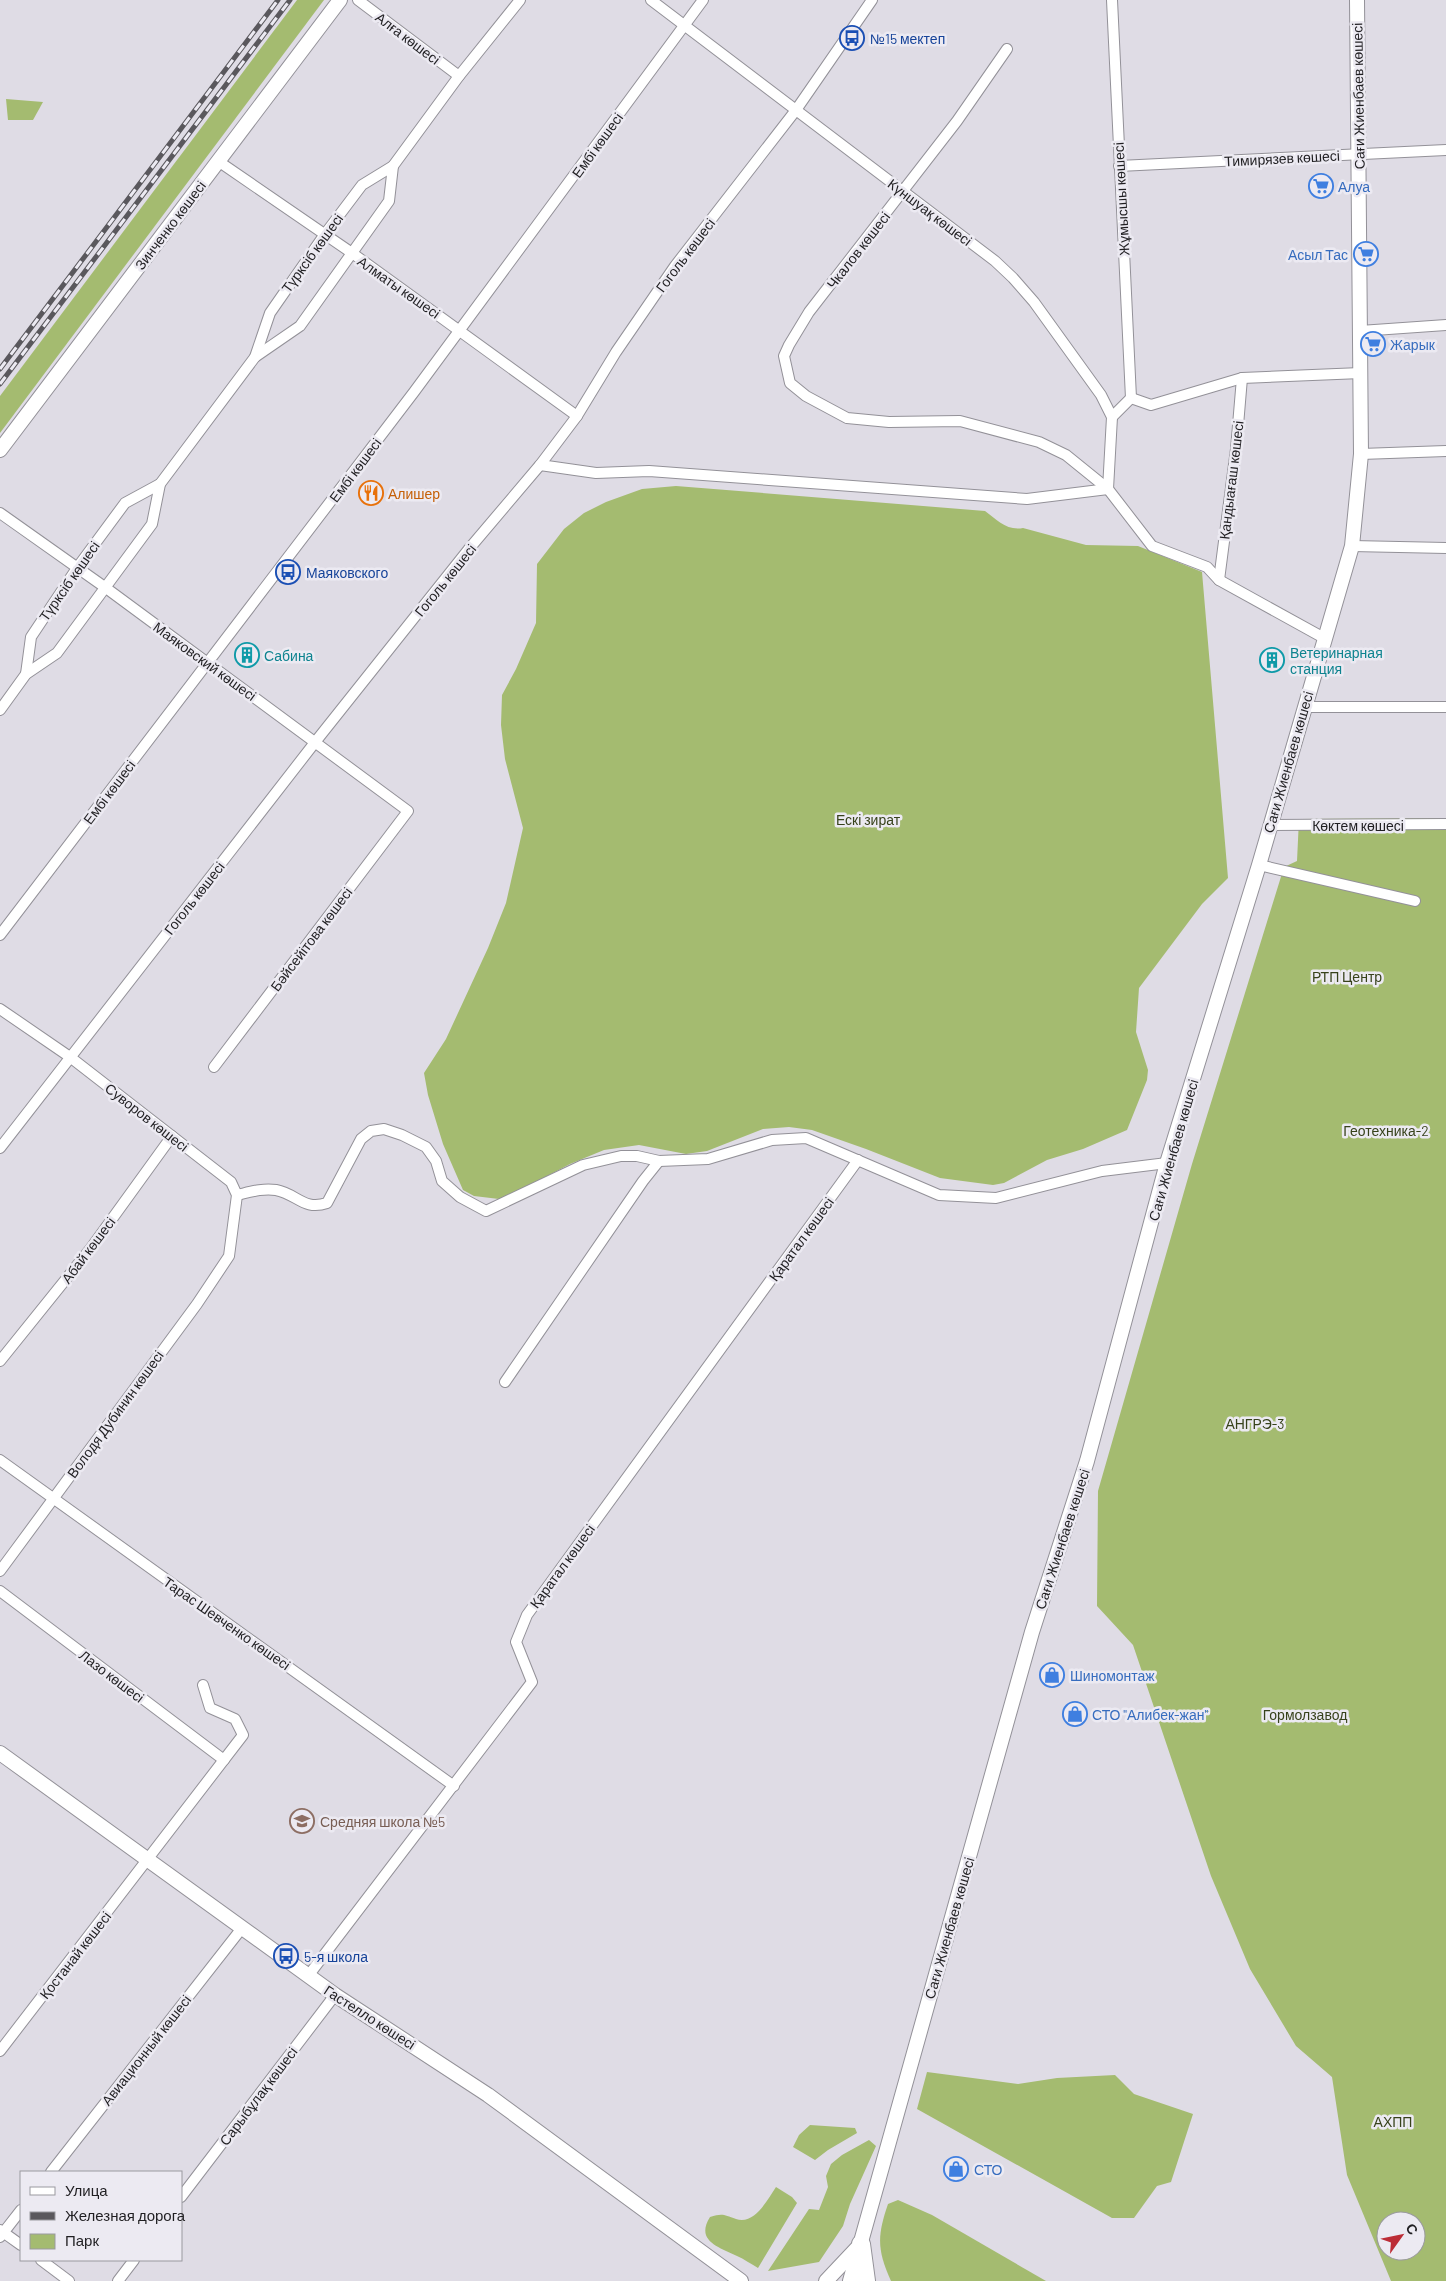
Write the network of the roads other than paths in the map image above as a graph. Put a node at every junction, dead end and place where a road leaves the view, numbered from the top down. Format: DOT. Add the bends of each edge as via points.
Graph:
graph roads {
  1 [pos="340,0"];
  2 [pos="358,0"];
  3 [pos="520,0"];
  4 [pos="651,0"];
  5 [pos="704,0"];
  6 [pos="872,0"];
  7 [pos="1112,0"];
  8 [pos="1357,0"];
  9 [pos="685,26"];
  10 [pos="1007,48"];
  11 [pos="460,76"];
  12 [pos="796,110"];
  13 [pos="1446,150"];
  14 [pos="1358,154"];
  15 [pos="218,161"];
  16 [pos="393,166"];
  17 [pos="1119,166"];
  18 [pos="903,191"];
  19 [pos="325,234"];
  20 [pos="352,253"];
  21 [pos="1446,325"];
  22 [pos="460,330"];
  23 [pos="1360,331"];
  24 [pos="255,357"];
  25 [pos="1361,373"];
  26 [pos="1242,378"];
  27 [pos="1131,398"];
  28 [pos="577,416"];
  29 [pos="1112,416"];
  30 [pos="0,450"];
  31 [pos="1446,450"];
  32 [pos="1360,454"];
  33 [pos="540,465"];
  34 [pos="160,484"];
  35 [pos="1108,488"];
  36 [pos="0,513"];
  37 [pos="1352,546"];
  38 [pos="1446,548"];
  39 [pos="77,568"];
  40 [pos="1219,580"];
  41 [pos="106,588"];
  42 [pos="1324,638"];
  43 [pos="208,663"];
  44 [pos="26,674"];
  45 [pos="1304,706"];
  46 [pos="1446,707"];
  47 [pos="0,710"];
  48 [pos="316,741"];
  49 [pos="408,810"];
  50 [pos="1446,824"];
  51 [pos="1270,825"];
  52 [pos="1259,865"];
  53 [pos="1415,901"];
  54 [pos="0,935"];
  55 [pos="0,1009"];
  56 [pos="70,1057"];
  57 [pos="214,1067"];
  58 [pos="172,1136"];
  59 [pos="0,1148"];
  60 [pos="858,1160"];
  61 [pos="659,1161"];
  62 [pos="1168,1163"];
  63 [pos="237,1195"];
  64 [pos="0,1361"];
  65 [pos="504,1382"];
  66 [pos="0,1460"];
  67 [pos="54,1498"];
  68 [pos="0,1571"];
  69 [pos="0,1591"];
  70 [pos="203,1685"];
  71 [pos="0,1754"];
  72 [pos="224,1760"];
  73 [pos="454,1786"];
  74 [pos="149,1859"];
  75 [pos="242,1928"];
  76 [pos="308,1976"];
  77 [pos="335,1995"];
  78 [pos="0,2052"];
  79 [pos="52,2171"];
  80 [pos="182,2196"];
  81 [pos="20,2211"];
  82 [pos="1,2233"];
  83 [pos="861,2244"];
  84 [pos="20,2245"];
  85 [pos="42,2261"];
  86 [pos="133,2261"];
  87 [pos="69,2281"];
  88 [pos="118,2281"];
  89 [pos="741,2281"];
  90 [pos="826,2281"];
  91 [pos="850,2281"];
  92 [pos="866,2281"];
  1 -- 15 [label="main road, Зинченко көшесі"];
  2 -- 11 [label="street, Алға көшесі"];
  3 -- 11 [label="street, Түрксіб көшесі"];
  4 -- 9 [label="street, Күншуақ көшесі"];
  5 -- 9 [label="street, Ембі көшесі"];
  6 -- 12 [label="street, Гоголь көшесі"];
  7 -- 17 [label="street, Жұмысшы көшесі"];
  8 -- 14 [label="main road, Сағи Жиенбаев көшесі"];
  9 -- 12 [label="street, Күншуақ көшесі"];
  9 -- 22 [label="street, Ембі көшесі"];
  10 -- 18 [label="street, Чкалов көшесі"];
  11 -- 16 [label="street, Түрксіб көшесі"];
  12 -- 18 [label="street, Күншуақ көшесі"];
  12 -- 28 [label="street, Гоголь көшесі" via="676,266 616,352"];
  13 -- 14 [label="street, Тимирязев көшесі"];
  14 -- 17 [label="street, Тимирязев көшесі"];
  14 -- 23 [label="main road, Сағи Жиенбаев көшесі"];
  15 -- 19 [label="street, Алматы көшесі"];
  15 -- 30 [label="main road, Зинченко көшесі"];
  16 -- 19 [label="street, Түрксіб көшесі" via="363,183"];
  16 -- 20 [label="street, Түрксіб көшесі" via="389,201"];
  17 -- 27 [label="street, Жұмысшы көшесі"];
  18 -- 29 [label="street, Күншуақ көшесі" via="1013,278 1102,395"];
  18 -- 35 [label="street, Чкалов көшесі" via="809,312 789,345 784,356 790,383 806,396 847,418 889,422 960,421 1039,442 1066,455"];
  19 -- 20 [label="street, Алматы көшесі"];
  19 -- 24 [label="street, Түрксіб көшесі" via="270,313"];
  20 -- 22 [label="street, Алматы көшесі"];
  20 -- 24 [label="street, Түрксіб көшесі" via="300,326"];
  21 -- 23 [label="street"];
  22 -- 28 [label="street, Алматы көшесі"];
  22 -- 43 [label="street, Ембі көшесі"];
  23 -- 25 [label="main road, Сағи Жиенбаев көшесі"];
  24 -- 34 [label="street, Түрксіб көшесі"];
  25 -- 26 [label="street"];
  25 -- 32 [label="main road, Сағи Жиенбаев көшесі"];
  26 -- 27 [label="street" via="1151,405"];
  26 -- 40 [label="street, Қандыағаш көшесі"];
  27 -- 29 [label="street"];
  28 -- 33 [label="street, Гоголь көшесі"];
  29 -- 35 [label="street, Күншуақ көшесі"];
  31 -- 32 [label="street"];
  32 -- 37 [label="main road, Сағи Жиенбаев көшесі"];
  33 -- 35 [label="street" via="596,473 659,472 1028,498"];
  33 -- 48 [label="street, Гоголь көшесі"];
  34 -- 39 [label="street, Түрксіб көшесі" via="125,503"];
  34 -- 41 [label="street, Түрксіб көшесі" via="152,524"];
  35 -- 40 [label="street" via="1152,546 1207,567"];
  36 -- 39 [label="street, Маяковский көшесі"];
  37 -- 38 [label="street"];
  37 -- 42 [label="main road, Сағи Жиенбаев көшесі"];
  39 -- 41 [label="street, Маяковский көшесі"];
  39 -- 44 [label="street, Түрксіб көшесі" via="31,637"];
  40 -- 42 [label="street"];
  41 -- 43 [label="street, Маяковский көшесі"];
  41 -- 44 [label="street, Түрксіб көшесі" via="57,653"];
  42 -- 45 [label="main road, Сағи Жиенбаев көшесі"];
  43 -- 48 [label="street, Маяковский көшесі"];
  43 -- 54 [label="street, Ембі көшесі"];
  44 -- 47 [label="street, Түрксіб көшесі"];
  45 -- 46 [label="street"];
  45 -- 51 [label="main road, Сағи Жиенбаев көшесі"];
  48 -- 49 [label="street, Маяковский көшесі"];
  48 -- 56 [label="street, Гоголь көшесі"];
  49 -- 57 [label="street, Бәйсейітова көшесі"];
  50 -- 51 [label="street, Көктем көшесі"];
  51 -- 52 [label="main road, Сағи Жиенбаев көшесі"];
  52 -- 53 [label="street"];
  52 -- 62 [label="main road, Сағи Жиенбаев көшесі"];
  55 -- 56 [label="street, Суворов көшесі"];
  56 -- 58 [label="street, Суворов көшесі"];
  56 -- 59 [label="street, Гоголь көшесі"];
  58 -- 63 [label="street, Суворов көшесі" via="231,1182"];
  58 -- 64 [label="street, Абай көшесі" via="91,1248"];
  60 -- 61 [label="street" via="806,1138 772,1140 708,1159"];
  60 -- 62 [label="street" via="939,1195 996,1198 1102,1171"];
  60 -- 73 [label="street, Қаратал көшесі" via="527,1615 516,1642 532,1682"];
  61 -- 63 [label="street" via="621,1156 584,1165 486,1211 460,1197 442,1181 436,1161 426,1147 384,1129 371,1131 361,1139 327,1203 306,1205 278,1191 264,1189"];
  61 -- 65 [label="street"];
  62 -- 83 [label="main road, Сағи Жиенбаев көшесі" via="1087,1461 1032,1632"];
  63 -- 67 [label="street, Володя Дубинин көшесі" via="229,1256"];
  66 -- 67 [label="street, Тарас Шевченко көшесі"];
  67 -- 68 [label="street, Володя Дубинин көшесі"];
  67 -- 73 [label="street, Тарас Шевченко көшесі"];
  69 -- 72 [label="street, Лазо көшесі"];
  70 -- 72 [label="street" via="210,1708 235,1719 243,1735"];
  71 -- 74 [label="main road, Гастелло көшесі"];
  72 -- 74 [label="street"];
  73 -- 76 [label="street, Қаратал көшесі"];
  74 -- 75 [label="main road, Гастелло көшесі"];
  74 -- 78 [label="street, Қостанай көшесі"];
  75 -- 76 [label="main road, Гастелло көшесі"];
  75 -- 79 [label="street, Авиационный көшесі"];
  76 -- 77 [label="main road, Гастелло көшесі"];
  77 -- 80 [label="street, Сарыбұлақ көшесі"];
  77 -- 89 [label="main road, Гастелло көшесі" via="488,2095"];
  81 -- 82 [label="street"];
  82 -- 84 [label="street"];
  83 -- 90 [label="main road"];
  83 -- 91 [label="main road, Сағи Жиенбаев көшесі"];
  83 -- 92 [label="highway"];
  85 -- 87 [label="street"];
  86 -- 88 [label="street"];
}
